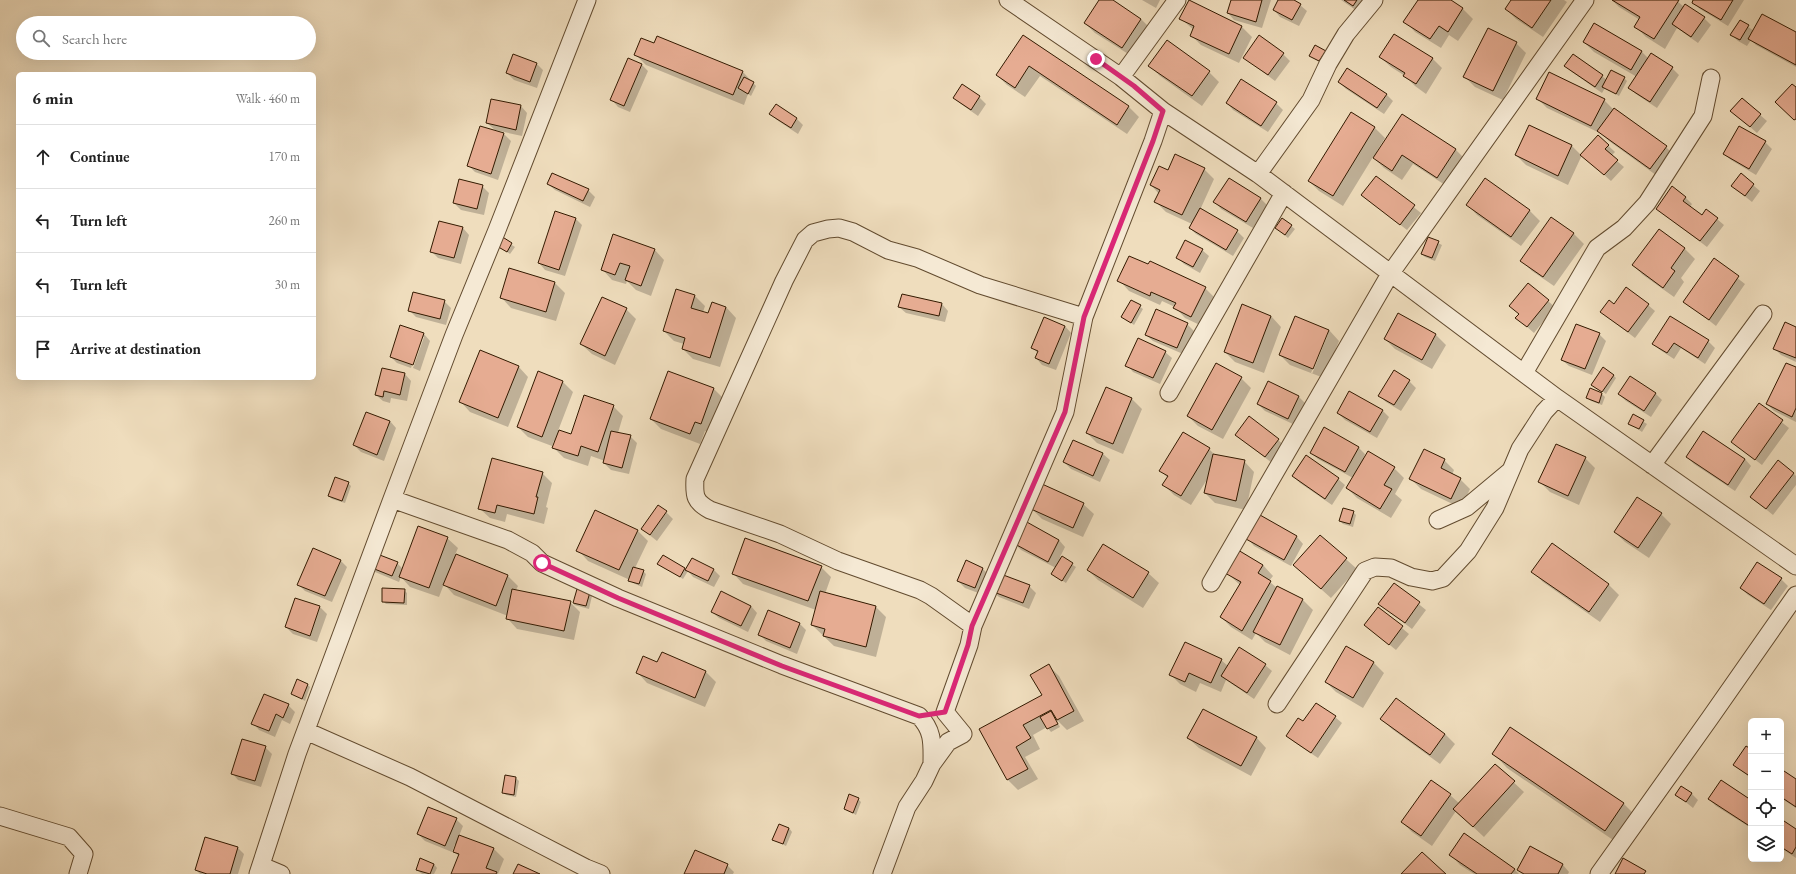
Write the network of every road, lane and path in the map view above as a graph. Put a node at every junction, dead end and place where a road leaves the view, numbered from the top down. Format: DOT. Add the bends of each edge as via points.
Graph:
graph roads {
  1 [pos="587,0"];
  2 [pos="1008,0"];
  3 [pos="1177,0"];
  4 [pos="1374,0"];
  5 [pos="1585,0"];
  6 [pos="1121,77"];
  7 [pos="1711,78"];
  8 [pos="1163,111"];
  9 [pos="1258,174"];
  10 [pos="1284,193"];
  11 [pos="1390,274"];
  12 [pos="1763,314"];
  13 [pos="1084,317"];
  14 [pos="1524,373"];
  15 [pos="1169,393"];
  16 [pos="1557,398"];
  17 [pos="1652,465"];
  18 [pos="1510,470"];
  19 [pos="392,499"];
  20 [pos="1438,520"];
  21 [pos="1796,566"];
  22 [pos="1211,583"];
  23 [pos="1796,595"];
  24 [pos="972,626"];
  25 [pos="1277,704"];
  26 [pos="945,712"];
  27 [pos="919,716"];
  28 [pos="306,731"];
  29 [pos="932,764"];
  30 [pos="0,816"];
  31 [pos="260,870"];
  32 [pos="78,874"];
  33 [pos="281,874"];
  34 [pos="601,874"];
  35 [pos="882,874"];
  36 [pos="1599,874"];
  1 -- 19 [label="street"];
  2 -- 6 [label="street"];
  3 -- 6 [label="street"];
  4 -- 9 [label="street" via="1346,34 1311,100"];
  5 -- 11 [label="street"];
  6 -- 8 [label="street"];
  7 -- 14 [label="street" via="1703,116 1647,203 1624,228 1597,248"];
  8 -- 9 [label="street"];
  8 -- 13 [label="street"];
  9 -- 10 [label="street"];
  10 -- 11 [label="street"];
  10 -- 15 [label="street"];
  11 -- 14 [label="street"];
  11 -- 22 [label="street"];
  12 -- 17 [label="street"];
  13 -- 24 [label="street" via="1065,412"];
  13 -- 24 [label="street" via="980,285 917,258 888,250 853,232 839,228 813,233 805,240 784,281 695,479 696,498 700,505 780,534 838,561 920,590"];
  14 -- 16 [label="street"];
  16 -- 17 [label="street"];
  16 -- 18 [label="street" via="1544,412"];
  17 -- 21 [label="street"];
  18 -- 20 [label="street" via="1467,507"];
  18 -- 25 [label="street" via="1495,508 1468,551 1443,578 1432,581 1411,577 1391,568 1375,566 1365,572"];
  19 -- 27 [label="street" via="508,540 532,553 547,565 618,598 782,666"];
  19 -- 28 [label="street"];
  23 -- 36 [label="street"];
  24 -- 26 [label="street"];
  26 -- 27 [label="street"];
  26 -- 29 [label="street" via="963,734 948,742"];
  27 -- 29 [label="street" via="927,723 931,733"];
  28 -- 31 [label="street"];
  28 -- 34 [label="street" via="410,777"];
  29 -- 35 [label="street" via="907,807"];
  30 -- 32 [label="street" via="69,837 84,854"];
  31 -- 33 [label="street"];
}
